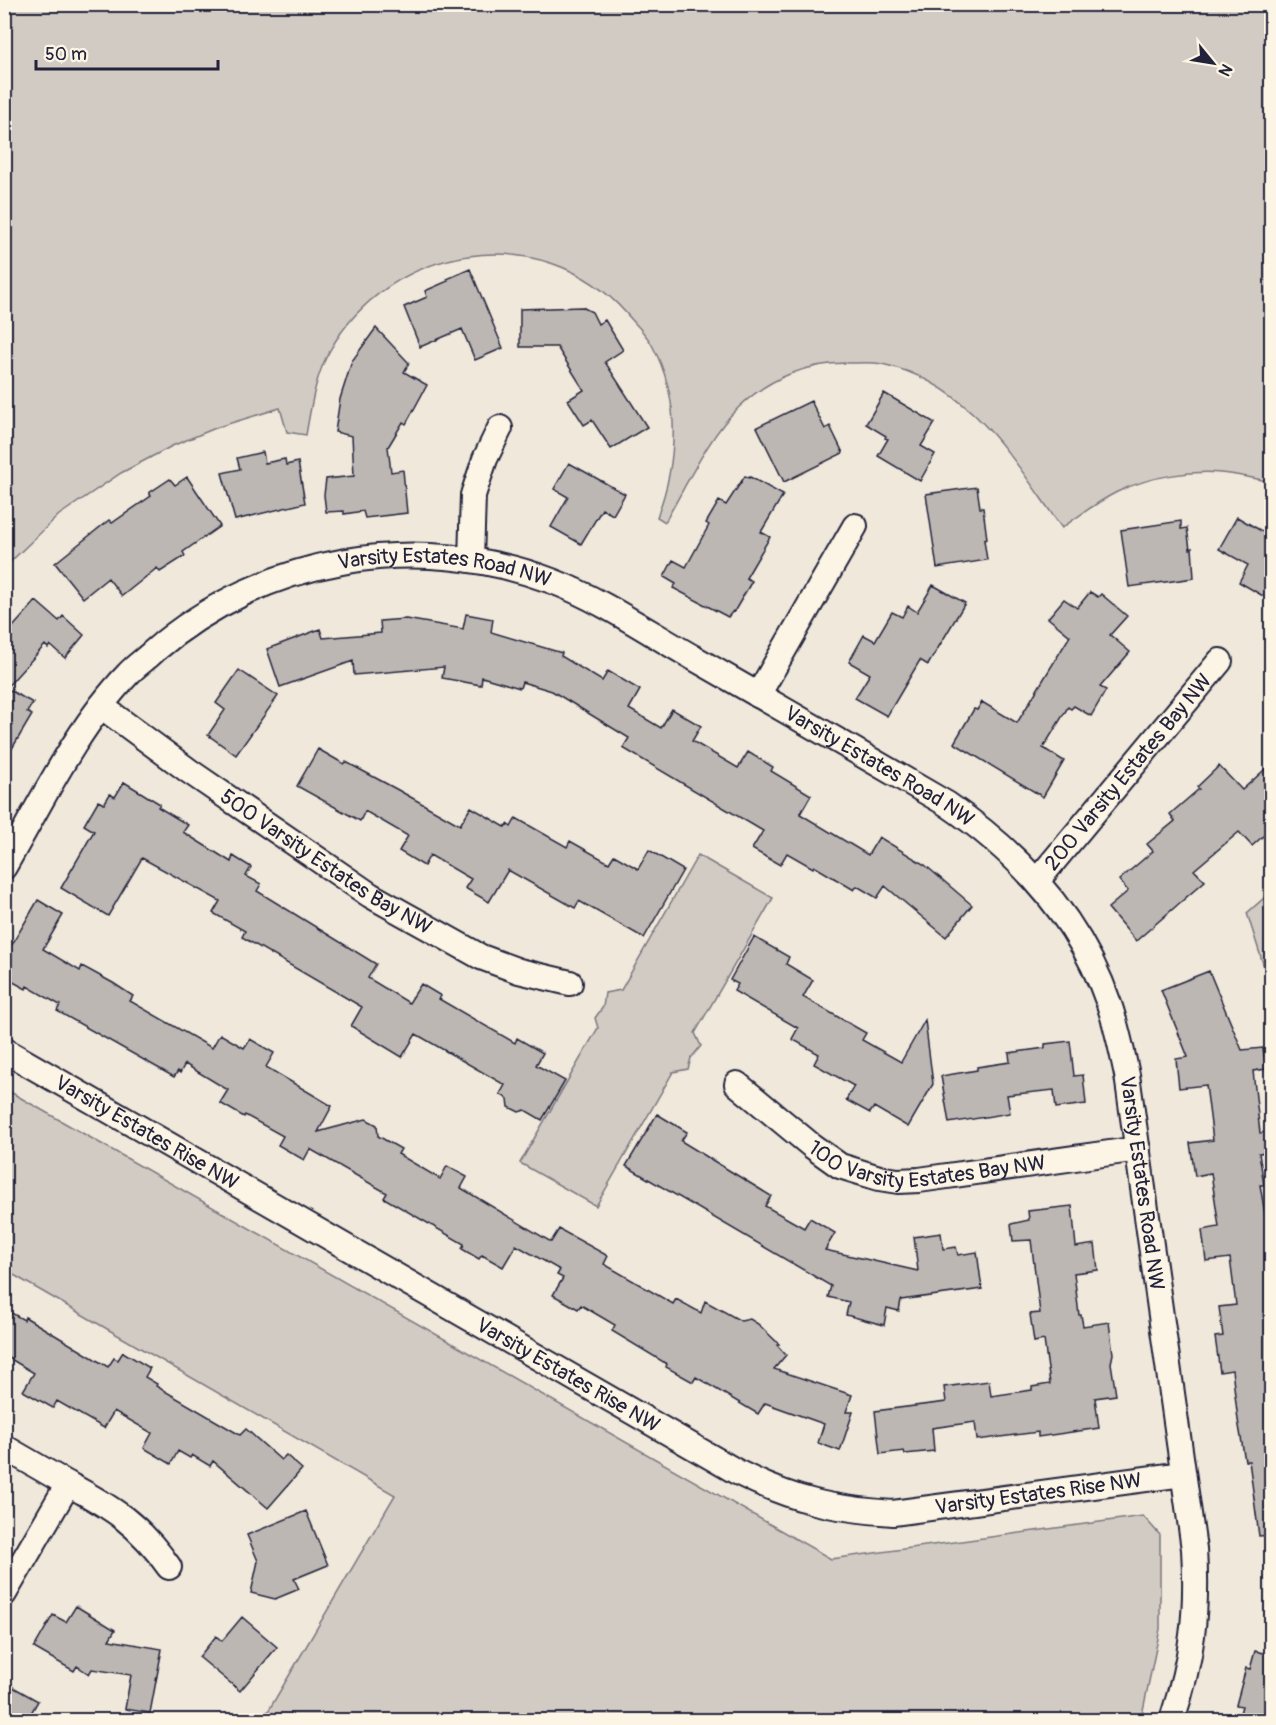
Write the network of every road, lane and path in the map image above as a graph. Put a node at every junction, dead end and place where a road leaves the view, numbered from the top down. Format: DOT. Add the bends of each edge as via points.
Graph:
graph roads {
  1 [pos="500,428"];
  2 [pos="855,526"];
  3 [pos="471,560"];
  4 [pos="1220,661"];
  5 [pos="758,695"];
  6 [pos="101,706"];
  7 [pos="4,867"];
  8 [pos="1037,881"];
  9 [pos="570,982"];
  10 [pos="4,1050"];
  11 [pos="737,1084"];
  12 [pos="1138,1149"];
  13 [pos="4,1447"];
  14 [pos="1183,1474"];
  15 [pos="68,1484"];
  16 [pos="168,1567"];
  17 [pos="4,1594"];
  18 [pos="1172,1720"];
  1 -- 3 [label="street" via="472,495"];
  2 -- 5 [label="street"];
  3 -- 5 [label="street, Varsity Estates Road NW" via="507,567 587,597"];
  3 -- 6 [label="street, Varsity Estates Road NW" via="425,555 376,557 289,575 231,598 176,632 129,672"];
  4 -- 8 [label="street, 200 Varsity Estates Bay NW"];
  5 -- 8 [label="street, Varsity Estates Road NW" via="947,804 1004,847"];
  6 -- 7 [label="street, Varsity Estates Road NW"];
  6 -- 9 [label="street, 500 Varsity Estates Bay NW" via="370,895 481,957 519,971"];
  8 -- 12 [label="street, Varsity Estates Road NW" via="1081,945 1108,1001 1127,1075"];
  10 -- 14 [label="street, Varsity Estates Rise NW" via="737,1472 786,1494 826,1506 893,1513"];
  11 -- 12 [label="street, 100 Varsity Estates Bay NW" via="840,1166 879,1178 919,1180"];
  12 -- 14 [label="street, Varsity Estates Road NW"];
  13 -- 15 [label="street"];
  14 -- 18 [label="street, Varsity Estates Road NW" via="1196,1592 1187,1668"];
  15 -- 16 [label="street" via="130,1521"];
  15 -- 17 [label="street"];
}
